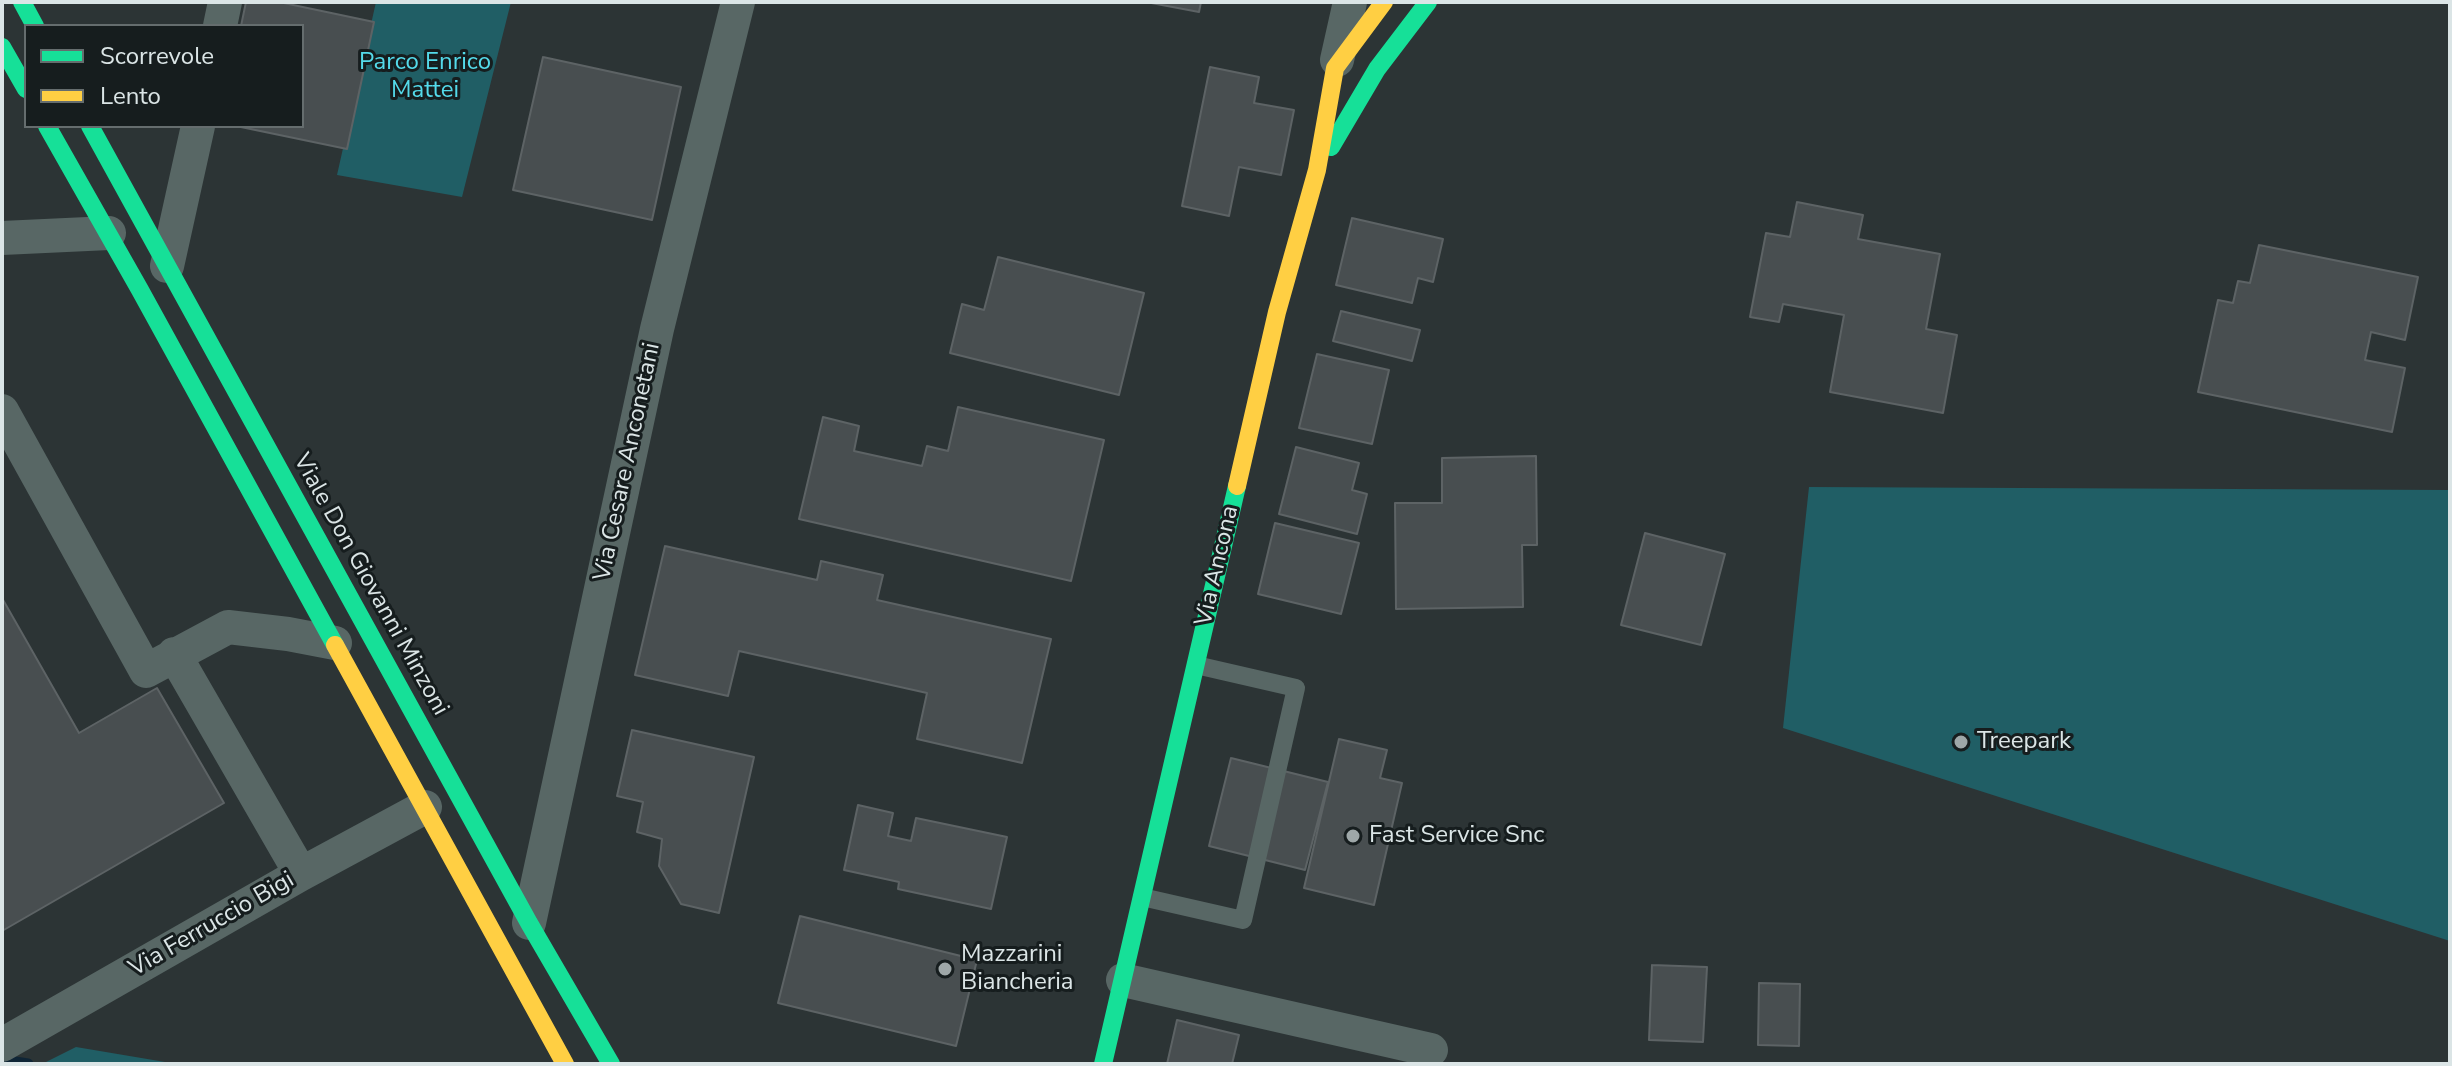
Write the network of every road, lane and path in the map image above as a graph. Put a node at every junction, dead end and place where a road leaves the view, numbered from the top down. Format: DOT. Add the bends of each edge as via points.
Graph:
graph roads {
  1 [pos="22,2"];
  2 [pos="225,2"];
  3 [pos="738,2"];
  4 [pos="1350,2"];
  5 [pos="1384,2"];
  6 [pos="1428,2"];
  7 [pos="34,24"];
  8 [pos="220,24"];
  9 [pos="2,47"];
  10 [pos="1335,68"];
  11 [pos="24,86"];
  12 [pos="48,128"];
  13 [pos="91,128"];
  14 [pos="198,128"];
  15 [pos="1317,170"];
  16 [pos="109,233"];
  17 [pos="2,238"];
  18 [pos="167,266"];
  19 [pos="2,411"];
  20 [pos="335,643"];
  21 [pos="174,654"];
  22 [pos="1196,665"];
  23 [pos="425,807"];
  24 [pos="301,874"];
  25 [pos="1142,897"];
  26 [pos="529,923"];
  27 [pos="1123,980"];
  28 [pos="2,1045"];
  29 [pos="1431,1050"];
  30 [pos="565,1064"];
  31 [pos="611,1064"];
  32 [pos="1103,1064"];
  1 -- 7 [label="main road"];
  2 -- 8 [label="street"];
  3 -- 26 [label="street, Via Cesare Anconetani" via="657,329"];
  4 -- 10 [label="street, Via Ancona"];
  5 -- 10 [label="main road, Via Ancona"];
  6 -- 15 [label="main road" via="1377,69"];
  9 -- 11 [label="main road"];
  10 -- 15 [label="main road, Via Ancona"];
  12 -- 16 [label="main road"];
  13 -- 18 [label="main road, Viale Don Giovanni Minzoni"];
  14 -- 18 [label="street"];
  15 -- 22 [label="main road, Via Ancona" via="1277,312"];
  16 -- 17 [label="street"];
  16 -- 20 [label="main road"];
  18 -- 26 [label="main road, Viale Don Giovanni Minzoni"];
  19 -- 21 [label="street" via="146,671"];
  20 -- 21 [label="street" via="228,627"];
  20 -- 23 [label="main road"];
  21 -- 24 [label="street"];
  22 -- 25 [label="main road, Via Ancona"];
  22 -- 25 [label="lane" via="1296,688 1243,920"];
  23 -- 24 [label="street, Via Ferruccio Bigi"];
  23 -- 30 [label="main road"];
  24 -- 28 [label="street, Via Ferruccio Bigi"];
  25 -- 27 [label="main road, Via Ancona"];
  26 -- 31 [label="main road, Viale Don Giovanni Minzoni"];
  27 -- 29 [label="street"];
  27 -- 32 [label="main road, Via Ancona"];
}
